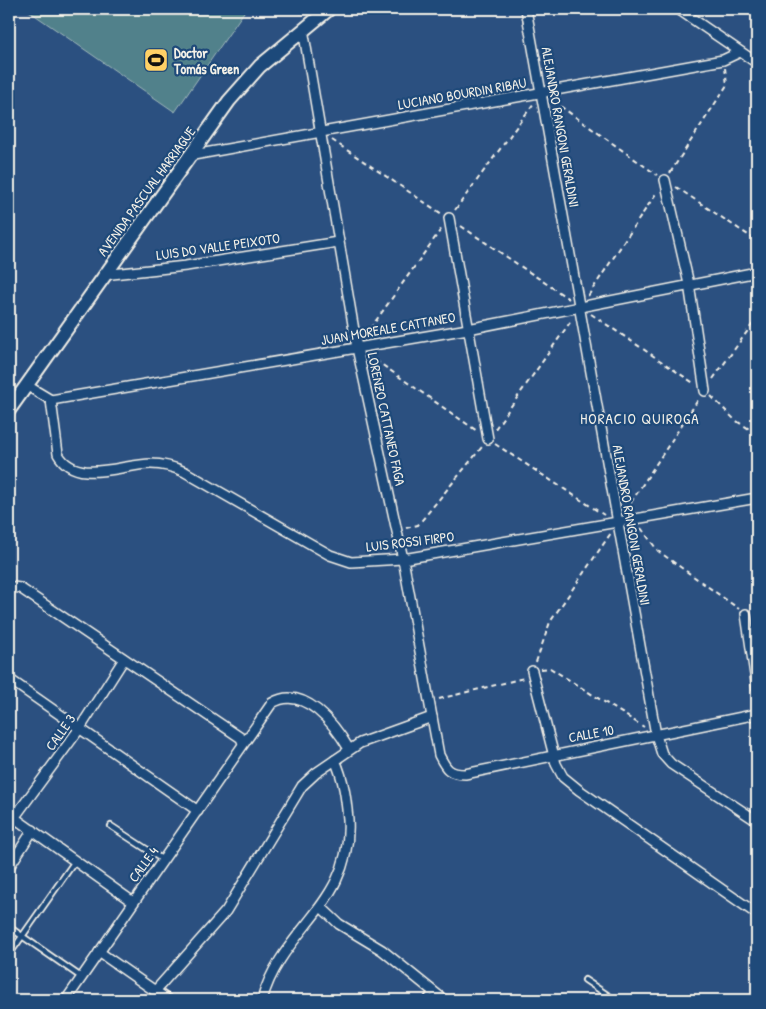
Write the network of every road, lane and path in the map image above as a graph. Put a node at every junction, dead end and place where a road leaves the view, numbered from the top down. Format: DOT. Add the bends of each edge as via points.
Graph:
graph roads {
  1 [pos="329,9"];
  2 [pos="526,9"];
  3 [pos="678,9"];
  4 [pos="303,29"];
  5 [pos="740,52"];
  6 [pos="723,60"];
  7 [pos="757,63"];
  8 [pos="541,93"];
  9 [pos="319,132"];
  10 [pos="188,156"];
  11 [pos="665,180"];
  12 [pos="449,218"];
  13 [pos="757,241"];
  14 [pos="338,242"];
  15 [pos="757,272"];
  16 [pos="103,275"];
  17 [pos="689,284"];
  18 [pos="581,307"];
  19 [pos="757,318"];
  20 [pos="468,329"];
  21 [pos="357,348"];
  22 [pos="26,385"];
  23 [pos="705,391"];
  24 [pos="51,400"];
  25 [pos="9,410"];
  26 [pos="757,434"];
  27 [pos="488,439"];
  28 [pos="757,498"];
  29 [pos="635,520"];
  30 [pos="617,523"];
  31 [pos="396,530"];
  32 [pos="403,558"];
  33 [pos="9,591"];
  34 [pos="746,614"];
  35 [pos="124,659"];
  36 [pos="532,671"];
  37 [pos="9,679"];
  38 [pos="757,689"];
  39 [pos="429,701"];
  40 [pos="757,714"];
  41 [pos="432,717"];
  42 [pos="80,728"];
  43 [pos="656,735"];
  44 [pos="243,743"];
  45 [pos="349,748"];
  46 [pos="552,754"];
  47 [pos="439,755"];
  48 [pos="335,760"];
  49 [pos="198,811"];
  50 [pos="12,816"];
  51 [pos="757,821"];
  52 [pos="112,826"];
  53 [pos="33,830"];
  54 [pos="76,860"];
  55 [pos="163,860"];
  56 [pos="9,867"];
  57 [pos="133,902"];
  58 [pos="321,907"];
  59 [pos="757,914"];
  60 [pos="9,928"];
  61 [pos="22,936"];
  62 [pos="99,952"];
  63 [pos="9,955"];
  64 [pos="81,977"];
  65 [pos="584,980"];
  66 [pos="432,990"];
  67 [pos="155,992"];
  68 [pos="66,1000"];
  69 [pos="168,1000"];
  70 [pos="262,1000"];
  71 [pos="426,1000"];
  72 [pos="444,1000"];
  73 [pos="615,1000"];
  1 -- 4 [label="street, AVENIDA PASCUAL HARRIAGUE"];
  2 -- 8 [label="street, ALEJANDRO RANGONI GERALDINI"];
  3 -- 5 [label="street"];
  4 -- 9 [label="street, LORENZO CATTANEO FAGA"];
  4 -- 10 [label="street, AVENIDA PASCUAL HARRIAGUE" via="260,66"];
  5 -- 6 [label="street, LUCIANO BOURDIN RIBAU"];
  5 -- 7 [label="street"];
  6 -- 8 [label="street, LUCIANO BOURDIN RIBAU"];
  6 -- 11 [label="path" via="728,86"];
  8 -- 9 [label="street, LUCIANO BOURDIN RIBAU"];
  8 -- 18 [label="street, ALEJANDRO RANGONI GERALDINI"];
  9 -- 10 [label="street, LUCIANO BOURDIN RIBAU"];
  9 -- 12 [label="path"];
  9 -- 14 [label="street, LORENZO CATTANEO FAGA"];
  10 -- 16 [label="street, AVENIDA PASCUAL HARRIAGUE"];
  11 -- 13 [label="path"];
  11 -- 17 [label="street"];
  11 -- 18 [label="path"];
  12 -- 18 [label="path"];
  12 -- 20 [label="street"];
  12 -- 21 [label="path"];
  14 -- 16 [label="street, LUIS DO VALLE PEIXOTO" via="186,266"];
  14 -- 21 [label="street, LORENZO CATTANEO FAGA"];
  15 -- 17 [label="street, JUAN MOREALE CATTANEO"];
  16 -- 22 [label="street, AVENIDA PASCUAL HARRIAGUE"];
  17 -- 18 [label="street, JUAN MOREALE CATTANEO"];
  17 -- 23 [label="street"];
  18 -- 20 [label="street, JUAN MOREALE CATTANEO"];
  18 -- 23 [label="path"];
  18 -- 27 [label="path"];
  18 -- 30 [label="street, ALEJANDRO RANGONI GERALDINI"];
  19 -- 23 [label="path"];
  20 -- 21 [label="street, JUAN MOREALE CATTANEO"];
  20 -- 27 [label="street"];
  21 -- 24 [label="street, JUAN MOREALE CATTANEO"];
  21 -- 27 [label="path"];
  21 -- 31 [label="street, LORENZO CATTANEO FAGA"];
  22 -- 24 [label="street"];
  22 -- 25 [label="street, AVENIDA PASCUAL HARRIAGUE"];
  23 -- 26 [label="path" via="735,420"];
  23 -- 30 [label="path"];
  24 -- 32 [label="street, LUIS ROSSI FIRPO" via="58,454 74,470 168,465 330,555 351,562"];
  27 -- 30 [label="path"];
  27 -- 31 [label="path" via="418,525"];
  28 -- 29 [label="street, LUIS ROSSI FIRPO"];
  29 -- 30 [label="street, LUIS ROSSI FIRPO"];
  29 -- 34 [label="path" via="658,551"];
  30 -- 32 [label="street, LUIS ROSSI FIRPO"];
  30 -- 36 [label="path" via="550,622"];
  30 -- 43 [label="street, ALEJANDRO RANGONI GERALDINI"];
  31 -- 32 [label="street, LORENZO CATTANEO FAGA"];
  32 -- 39 [label="street, LORENZO CATTANEO FAGA"];
  33 -- 35 [label="street" via="13,587 20,588"];
  34 -- 38 [label="street"];
  35 -- 42 [label="street, CALLE 3"];
  35 -- 44 [label="street" via="241,738"];
  36 -- 39 [label="path" via="522,679"];
  36 -- 43 [label="path" via="550,668"];
  36 -- 46 [label="street"];
  37 -- 42 [label="street"];
  39 -- 41 [label="street, LORENZO CATTANEO FAGA"];
  40 -- 43 [label="street, CALLE 10"];
  41 -- 45 [label="street"];
  41 -- 47 [label="street, LORENZO CATTANEO FAGA"];
  42 -- 49 [label="street"];
  42 -- 50 [label="street, CALLE 3"];
  43 -- 46 [label="street, CALLE 10"];
  43 -- 51 [label="street, ALEJANDRO RANGONI GERALDINI" via="662,754 671,764"];
  44 -- 45 [label="street, CALLE 4" via="266,709 277,699 284,698 317,708"];
  44 -- 49 [label="street, CALLE 4"];
  45 -- 48 [label="street"];
  46 -- 47 [label="street, CALLE 10" via="465,774 452,774"];
  46 -- 59 [label="street" via="563,777 578,790"];
  48 -- 58 [label="street" via="346,791 349,838 336,884"];
  48 -- 67 [label="street" via="302,786 226,911"];
  49 -- 55 [label="street, CALLE 4"];
  50 -- 53 [label="street"];
  52 -- 55 [label="lane"];
  53 -- 54 [label="street"];
  53 -- 56 [label="street"];
  54 -- 57 [label="street"];
  54 -- 61 [label="lane"];
  55 -- 57 [label="street, CALLE 4"];
  57 -- 62 [label="street, CALLE 4"];
  58 -- 66 [label="street"];
  58 -- 70 [label="street" via="274,967"];
  60 -- 61 [label="lane"];
  61 -- 63 [label="lane"];
  61 -- 64 [label="lane"];
  62 -- 64 [label="street, CALLE 4"];
  62 -- 67 [label="street"];
  64 -- 68 [label="street, CALLE 4"];
  65 -- 73 [label="lane"];
  66 -- 71 [label="lane"];
  66 -- 72 [label="street"];
  67 -- 69 [label="street"];
}
